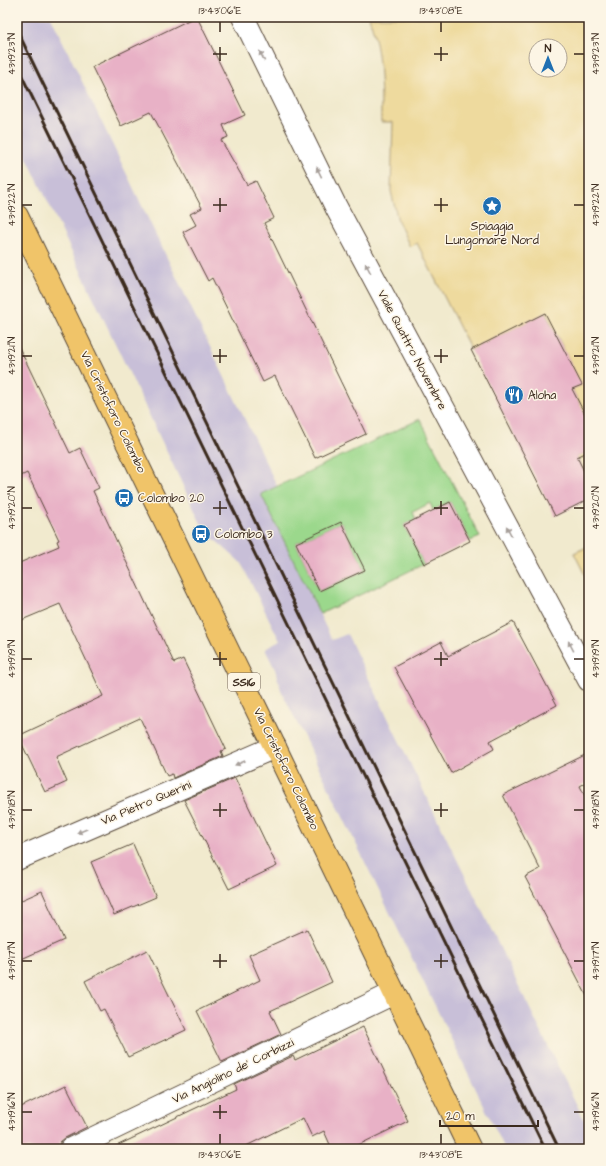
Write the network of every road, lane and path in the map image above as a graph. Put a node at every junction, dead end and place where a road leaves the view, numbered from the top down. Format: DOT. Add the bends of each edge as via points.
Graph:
graph roads {
  1 [pos="243,17"];
  2 [pos="18,222"];
  3 [pos="589,680"];
  4 [pos="275,748"];
  5 [pos="17,859"];
  6 [pos="394,993"];
  7 [pos="71,1149"];
  8 [pos="470,1149"];
  3 -- 1 [label="street, Viale Quattro Novembre, one-way" via="336,208"];
  2 -- 4 [label="main road, Via Cristoforo Colombo / SS16"];
  4 -- 5 [label="street, Via Pietro Querini, one-way"];
  4 -- 6 [label="main road, Via Cristoforo Colombo / SS16"];
  6 -- 7 [label="street, Via Angiolino de' Corbizzi"];
  6 -- 8 [label="main road, Via Cristoforo Colombo / SS16"];
}
